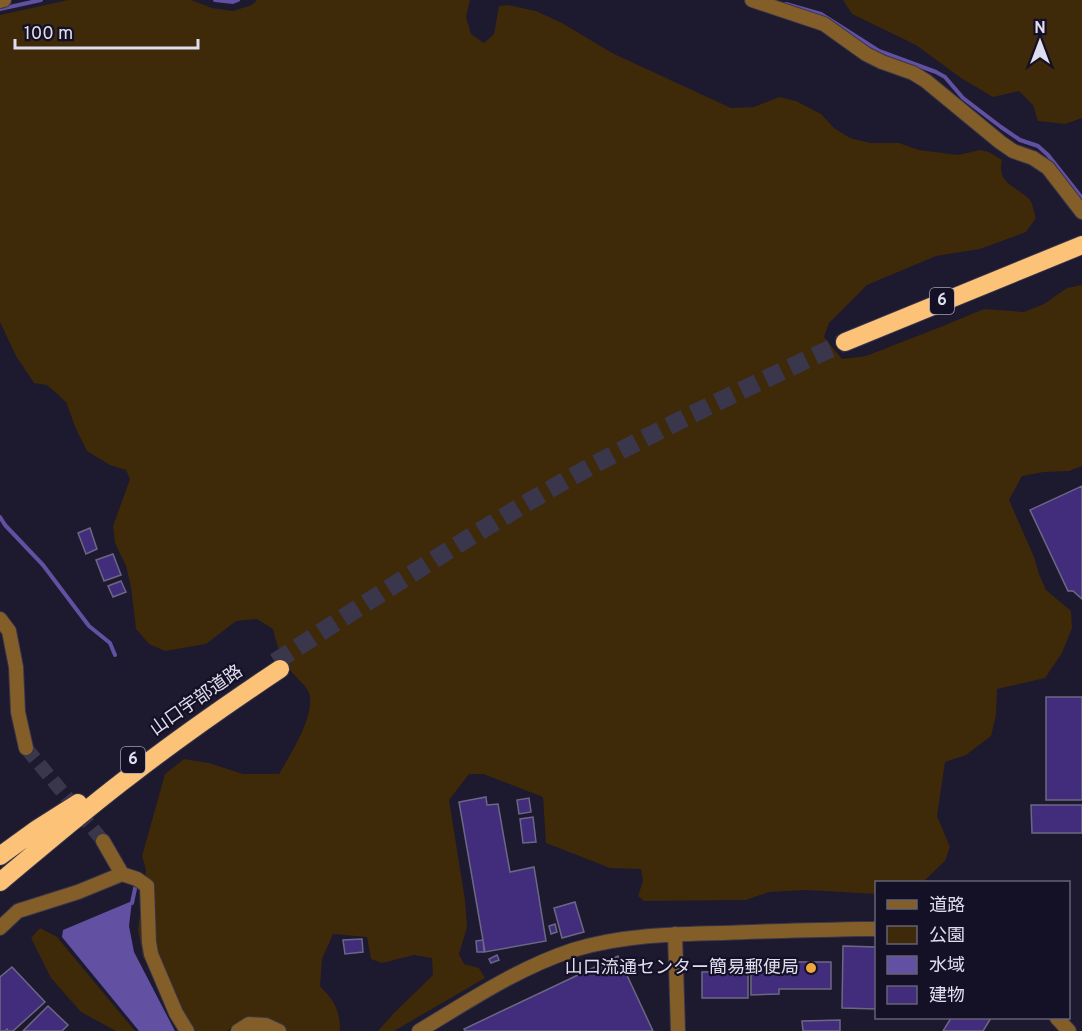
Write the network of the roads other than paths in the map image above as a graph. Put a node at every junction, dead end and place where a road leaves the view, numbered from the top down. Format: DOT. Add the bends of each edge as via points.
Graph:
graph roads {
  1 [pos="752,0"];
  2 [pos="1082,212"];
  3 [pos="1082,245"];
  4 [pos="1082,252"];
  5 [pos="1041,265"];
  6 [pos="846,345"];
  7 [pos="0,619"];
  8 [pos="26,748"];
  9 [pos="78,803"];
  10 [pos="103,841"];
  11 [pos="0,856"];
  12 [pos="22,864"];
  13 [pos="0,870"];
  14 [pos="122,874"];
  15 [pos="0,882"];
  16 [pos="0,890"];
  17 [pos="0,928"];
  18 [pos="875,929"];
  19 [pos="675,934"];
  20 [pos="1059,1019"];
  21 [pos="187,1031"];
  22 [pos="238,1031"];
  23 [pos="279,1031"];
  24 [pos="419,1031"];
  25 [pos="678,1031"];
  26 [pos="1069,1031"];
  1 -- 2 [label="street" via="824,24 866,54 926,81 1000,142 1048,168"];
  3 -- 5 [label="highway, 6"];
  4 -- 5 [label="highway, 6"];
  5 -- 6 [label="highway, 6"];
  7 -- 8 [label="street" via="9,631"];
  9 -- 11 [label="highway"];
  9 -- 12 [label="highway, 山口宇部道路 / 6" via="204,710 277,665 132,774"];
  9 -- 13 [label="highway, 山口宇部道路 / 6"];
  10 -- 14 [label="street"];
  12 -- 15 [label="highway, 山口宇部道路 / 6"];
  12 -- 16 [label="highway"];
  14 -- 17 [label="street" via="18,911"];
  14 -- 21 [label="street" via="147,886 152,954"];
  18 -- 19 [label="street"];
  19 -- 24 [label="street" via="604,943 542,962"];
  19 -- 25 [label="street"];
  20 -- 26 [label="street"];
  22 -- 23 [label="street" via="249,1024"];
}
